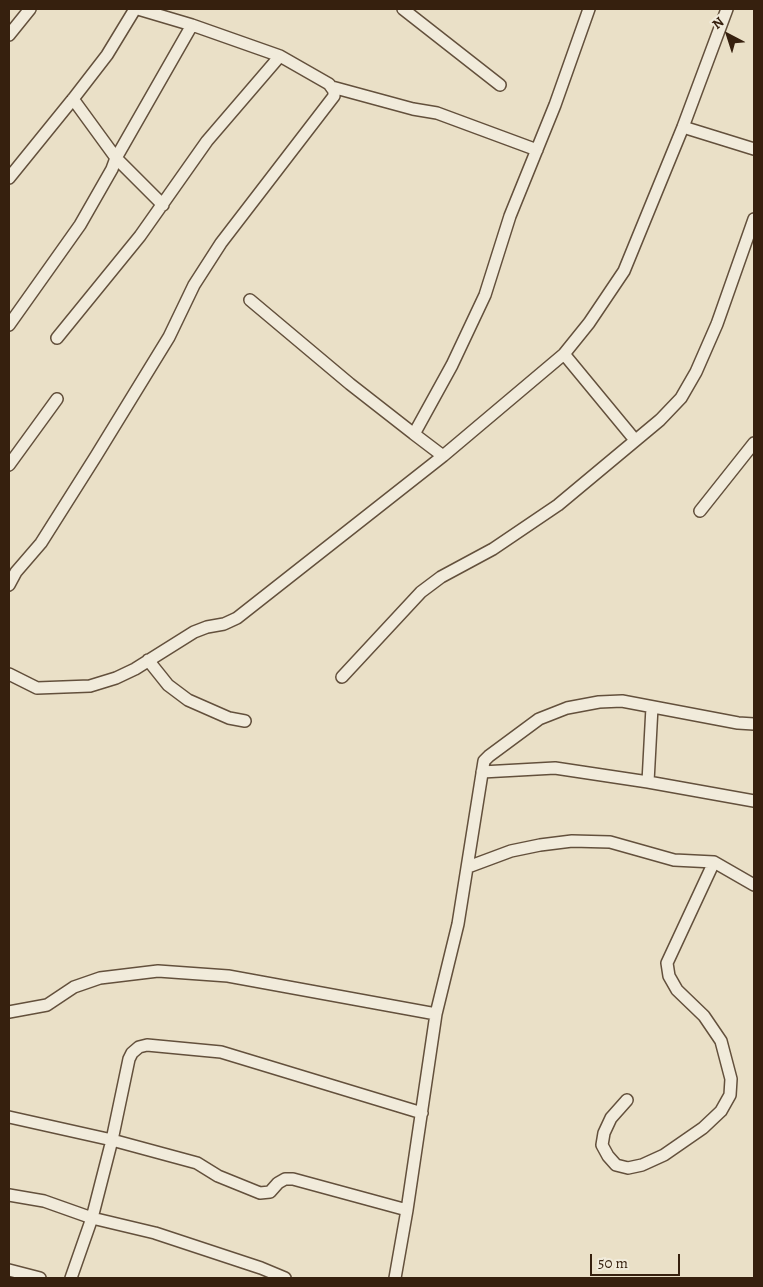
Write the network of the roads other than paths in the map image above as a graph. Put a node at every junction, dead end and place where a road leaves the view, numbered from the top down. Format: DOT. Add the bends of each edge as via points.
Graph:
graph roads {
  1 [pos="30,9"];
  2 [pos="136,9"];
  3 [pos="403,9"];
  4 [pos="589,9"];
  5 [pos="727,9"];
  6 [pos="192,25"];
  7 [pos="9,35"];
  8 [pos="280,56"];
  9 [pos="500,86"];
  10 [pos="332,87"];
  11 [pos="74,99"];
  12 [pos="683,127"];
  13 [pos="754,149"];
  14 [pos="537,150"];
  15 [pos="116,158"];
  16 [pos="9,178"];
  17 [pos="163,205"];
  18 [pos="754,219"];
  19 [pos="250,300"];
  20 [pos="9,325"];
  21 [pos="57,338"];
  22 [pos="564,354"];
  23 [pos="57,399"];
  24 [pos="414,434"];
  25 [pos="636,440"];
  26 [pos="754,442"];
  27 [pos="443,456"];
  28 [pos="9,466"];
  29 [pos="700,511"];
  30 [pos="9,585"];
  31 [pos="148,660"];
  32 [pos="9,674"];
  33 [pos="342,677"];
  34 [pos="652,706"];
  35 [pos="245,721"];
  36 [pos="754,724"];
  37 [pos="482,772"];
  38 [pos="648,782"];
  39 [pos="754,801"];
  40 [pos="714,862"];
  41 [pos="468,867"];
  42 [pos="754,885"];
  43 [pos="9,1012"];
  44 [pos="436,1014"];
  45 [pos="627,1100"];
  46 [pos="422,1113"];
  47 [pos="9,1118"];
  48 [pos="112,1140"];
  49 [pos="9,1195"];
  50 [pos="407,1210"];
  51 [pos="92,1218"];
  52 [pos="9,1270"];
  53 [pos="40,1278"];
  54 [pos="71,1278"];
  55 [pos="285,1278"];
  56 [pos="395,1278"];
  1 -- 7 [label="street"];
  2 -- 6 [label="street"];
  2 -- 11 [label="street"];
  3 -- 9 [label="street"];
  4 -- 14 [label="street"];
  5 -- 12 [label="street"];
  6 -- 8 [label="street"];
  6 -- 15 [label="street"];
  8 -- 10 [label="street"];
  8 -- 17 [label="street" via="207,141"];
  10 -- 14 [label="street" via="437,113"];
  10 -- 30 [label="street" via="334,96 221,243 194,286 169,337 96,456 41,543"];
  11 -- 15 [label="street"];
  11 -- 16 [label="street"];
  12 -- 13 [label="street"];
  12 -- 22 [label="street" via="624,271 594,317"];
  14 -- 24 [label="street" via="510,216 485,295"];
  15 -- 17 [label="street"];
  15 -- 20 [label="street" via="80,225"];
  17 -- 21 [label="street"];
  18 -- 25 [label="street" via="717,324 696,372 681,398"];
  19 -- 24 [label="street"];
  22 -- 25 [label="street"];
  22 -- 27 [label="street"];
  23 -- 28 [label="street"];
  24 -- 27 [label="street"];
  25 -- 33 [label="street" via="558,505 421,592"];
  26 -- 29 [label="street"];
  27 -- 31 [label="street" via="237,618 194,632"];
  31 -- 32 [label="street" via="116,678 90,686 38,688"];
  31 -- 35 [label="street" via="168,685 188,700 228,718"];
  34 -- 36 [label="street"];
  34 -- 37 [label="street" via="622,700 567,708 539,719 501,747 484,761"];
  34 -- 38 [label="street"];
  37 -- 38 [label="street" via="555,768"];
  37 -- 41 [label="street"];
  38 -- 39 [label="street"];
  40 -- 41 [label="street" via="674,860 610,842 572,841 511,851"];
  40 -- 42 [label="street"];
  40 -- 45 [label="street" via="667,962 669,976 677,990 704,1016 721,1041 731,1079 730,1095 721,1111 703,1128 664,1155 628,1168 616,1165 602,1145 611,1118"];
  41 -- 44 [label="street"];
  43 -- 44 [label="street" via="46,1005 74,987 100,978 158,971 228,976"];
  44 -- 46 [label="street"];
  46 -- 48 [label="street" via="221,1052 148,1045 139,1047 128,1059"];
  46 -- 50 [label="street"];
  47 -- 48 [label="street"];
  48 -- 50 [label="street" via="197,1163 218,1176 260,1193 270,1192 285,1179 293,1179"];
  48 -- 51 [label="street"];
  49 -- 51 [label="street" via="44,1201"];
  50 -- 56 [label="street"];
  51 -- 54 [label="street"];
  51 -- 55 [label="street" via="155,1233"];
  52 -- 53 [label="street"];
}
